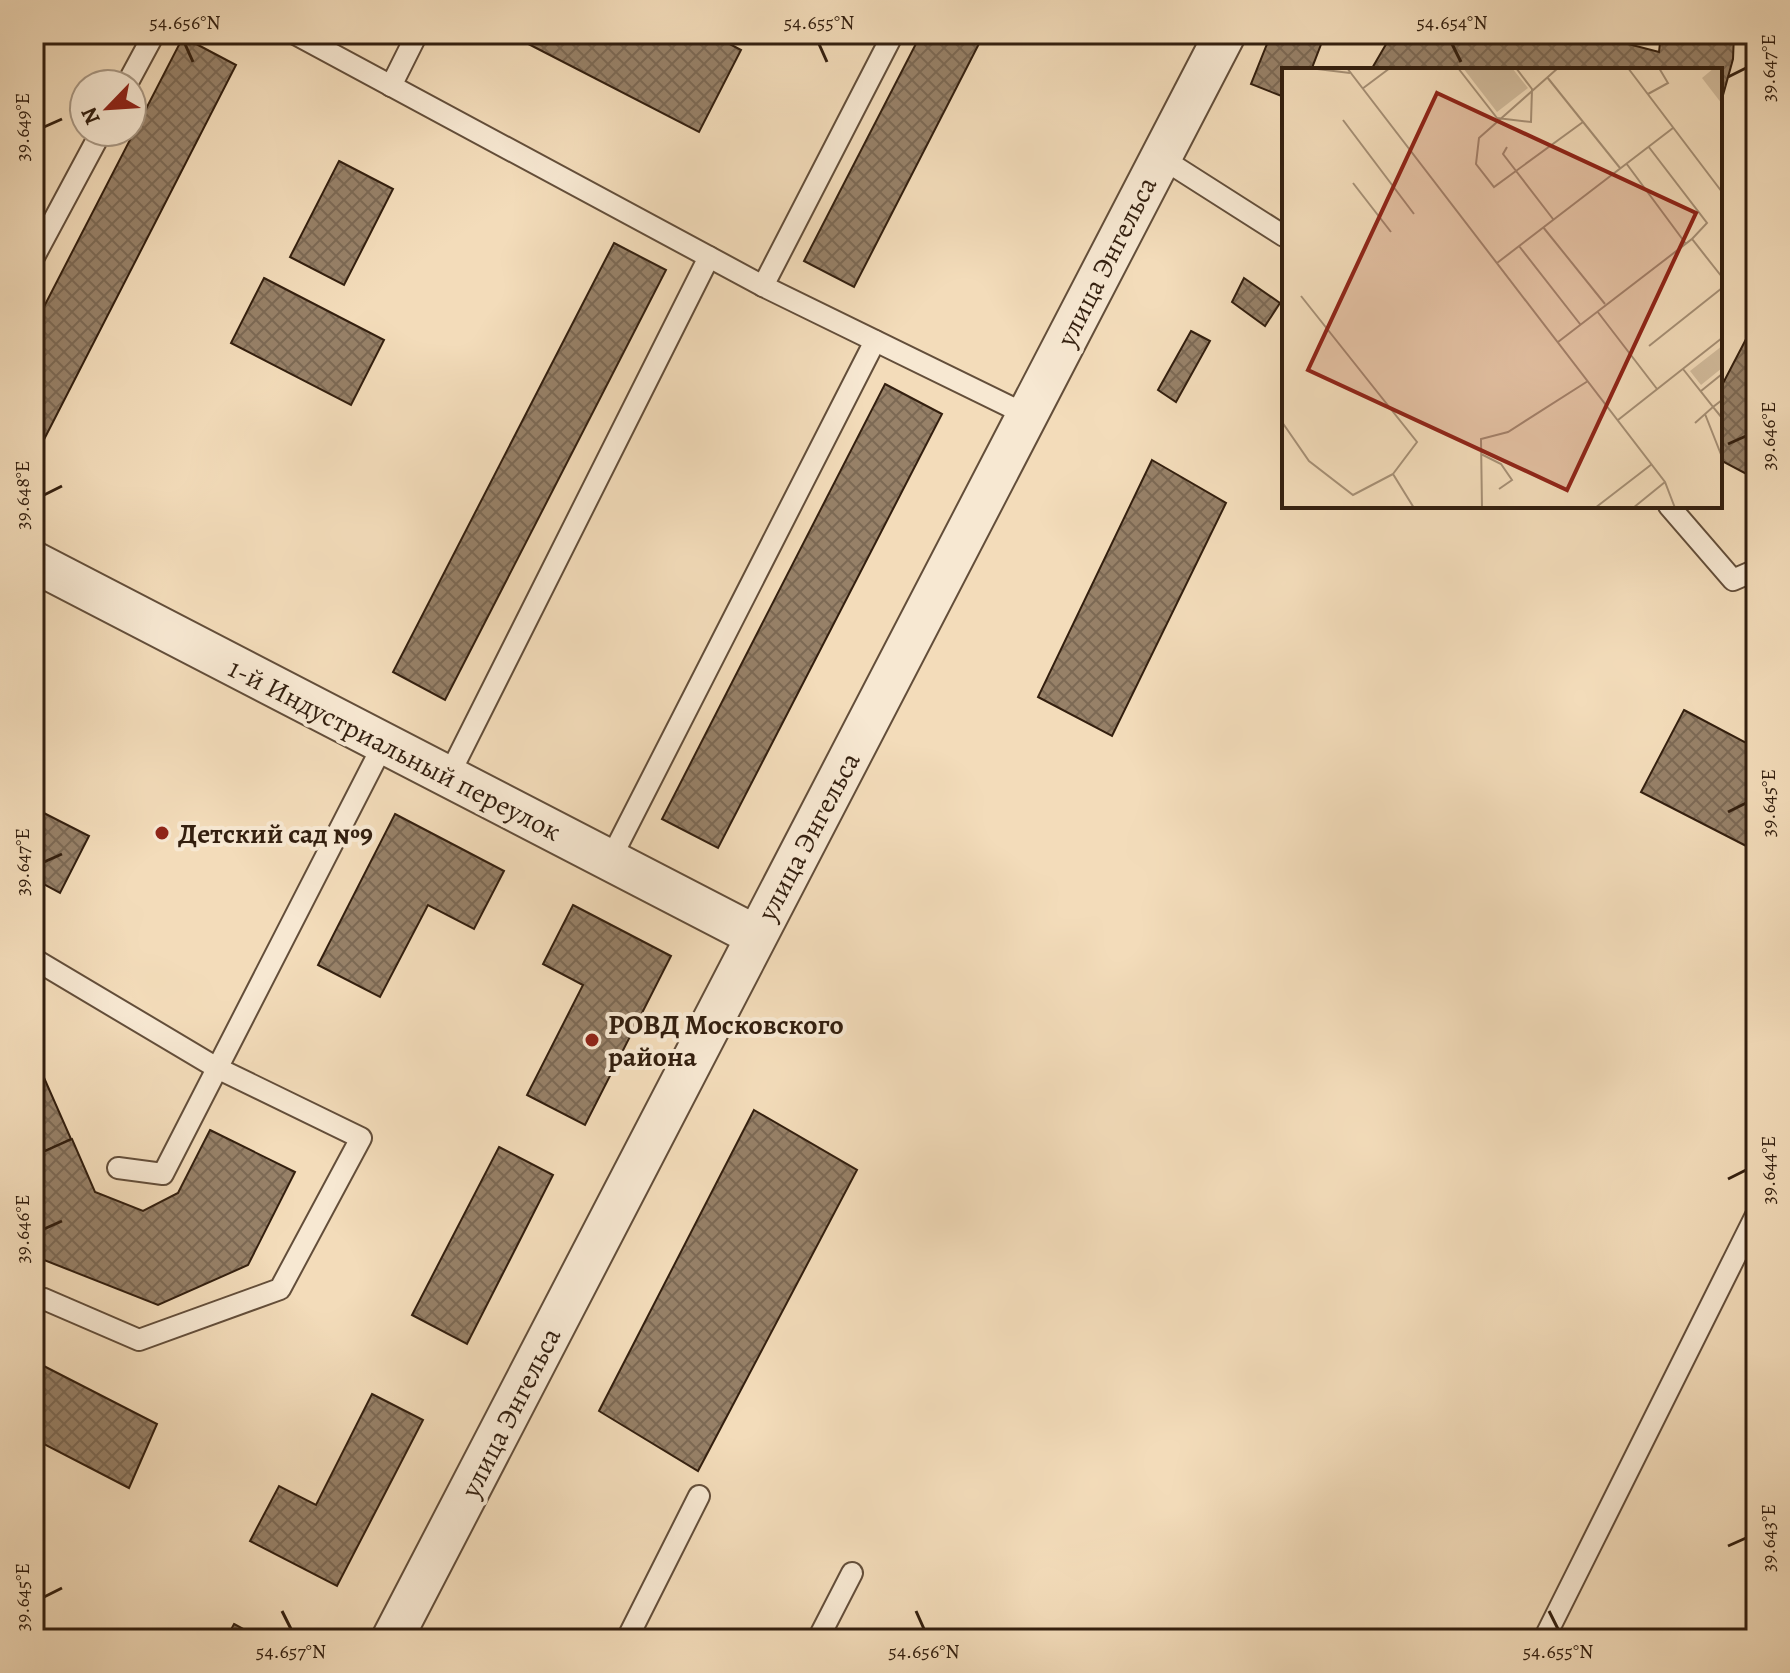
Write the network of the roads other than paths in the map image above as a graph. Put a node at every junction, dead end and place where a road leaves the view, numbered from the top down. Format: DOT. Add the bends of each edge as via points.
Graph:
graph roads {
  1 [pos="154,34"];
  2 [pos="295,34"];
  3 [pos="417,34"];
  4 [pos="893,34"];
  5 [pos="1225,34"];
  6 [pos="136,68"];
  7 [pos="391,86"];
  8 [pos="92,148"];
  9 [pos="1160,157"];
  10 [pos="1282,235"];
  11 [pos="34,257"];
  12 [pos="709,257"];
  13 [pos="763,286"];
  14 [pos="875,341"];
  15 [pos="1027,415"];
  16 [pos="1671,508"];
  17 [pos="34,562"];
  18 [pos="1756,570"];
  19 [pos="384,743"];
  20 [pos="448,777"];
  21 [pos="610,860"];
  22 [pos="751,958"];
  23 [pos="34,959"];
  24 [pos="217,1068"];
  25 [pos="118,1168"];
  26 [pos="1756,1215"];
  27 [pos="34,1298"];
  28 [pos="699,1496"];
  29 [pos="852,1573"];
  30 [pos="392,1639"];
  31 [pos="627,1639"];
  32 [pos="818,1639"];
  33 [pos="1544,1639"];
  1 -- 6 [label="lane"];
  2 -- 7 [label="lane"];
  3 -- 7 [label="lane"];
  4 -- 13 [label="lane"];
  5 -- 9 [label="street, улица Энгельса"];
  7 -- 12 [label="lane"];
  8 -- 11 [label="lane"];
  9 -- 10 [label="lane"];
  9 -- 15 [label="street, улица Энгельса"];
  12 -- 13 [label="lane"];
  12 -- 20 [label="lane"];
  13 -- 14 [label="lane"];
  14 -- 15 [label="lane"];
  14 -- 21 [label="lane"];
  15 -- 22 [label="street, улица Энгельса"];
  16 -- 18 [label="lane" via="1733,580"];
  17 -- 19 [label="street, 1-й Индустриальный переулок"];
  19 -- 20 [label="street, 1-й Индустриальный переулок"];
  19 -- 24 [label="lane"];
  20 -- 21 [label="street, 1-й Индустриальный переулок"];
  21 -- 22 [label="street, 1-й Индустриальный переулок"];
  22 -- 30 [label="street, улица Энгельса"];
  23 -- 24 [label="lane"];
  24 -- 25 [label="lane" via="163,1174"];
  24 -- 27 [label="lane" via="361,1138 280,1289 139,1340"];
  26 -- 33 [label="lane"];
  28 -- 31 [label="lane"];
  29 -- 32 [label="lane"];
}
